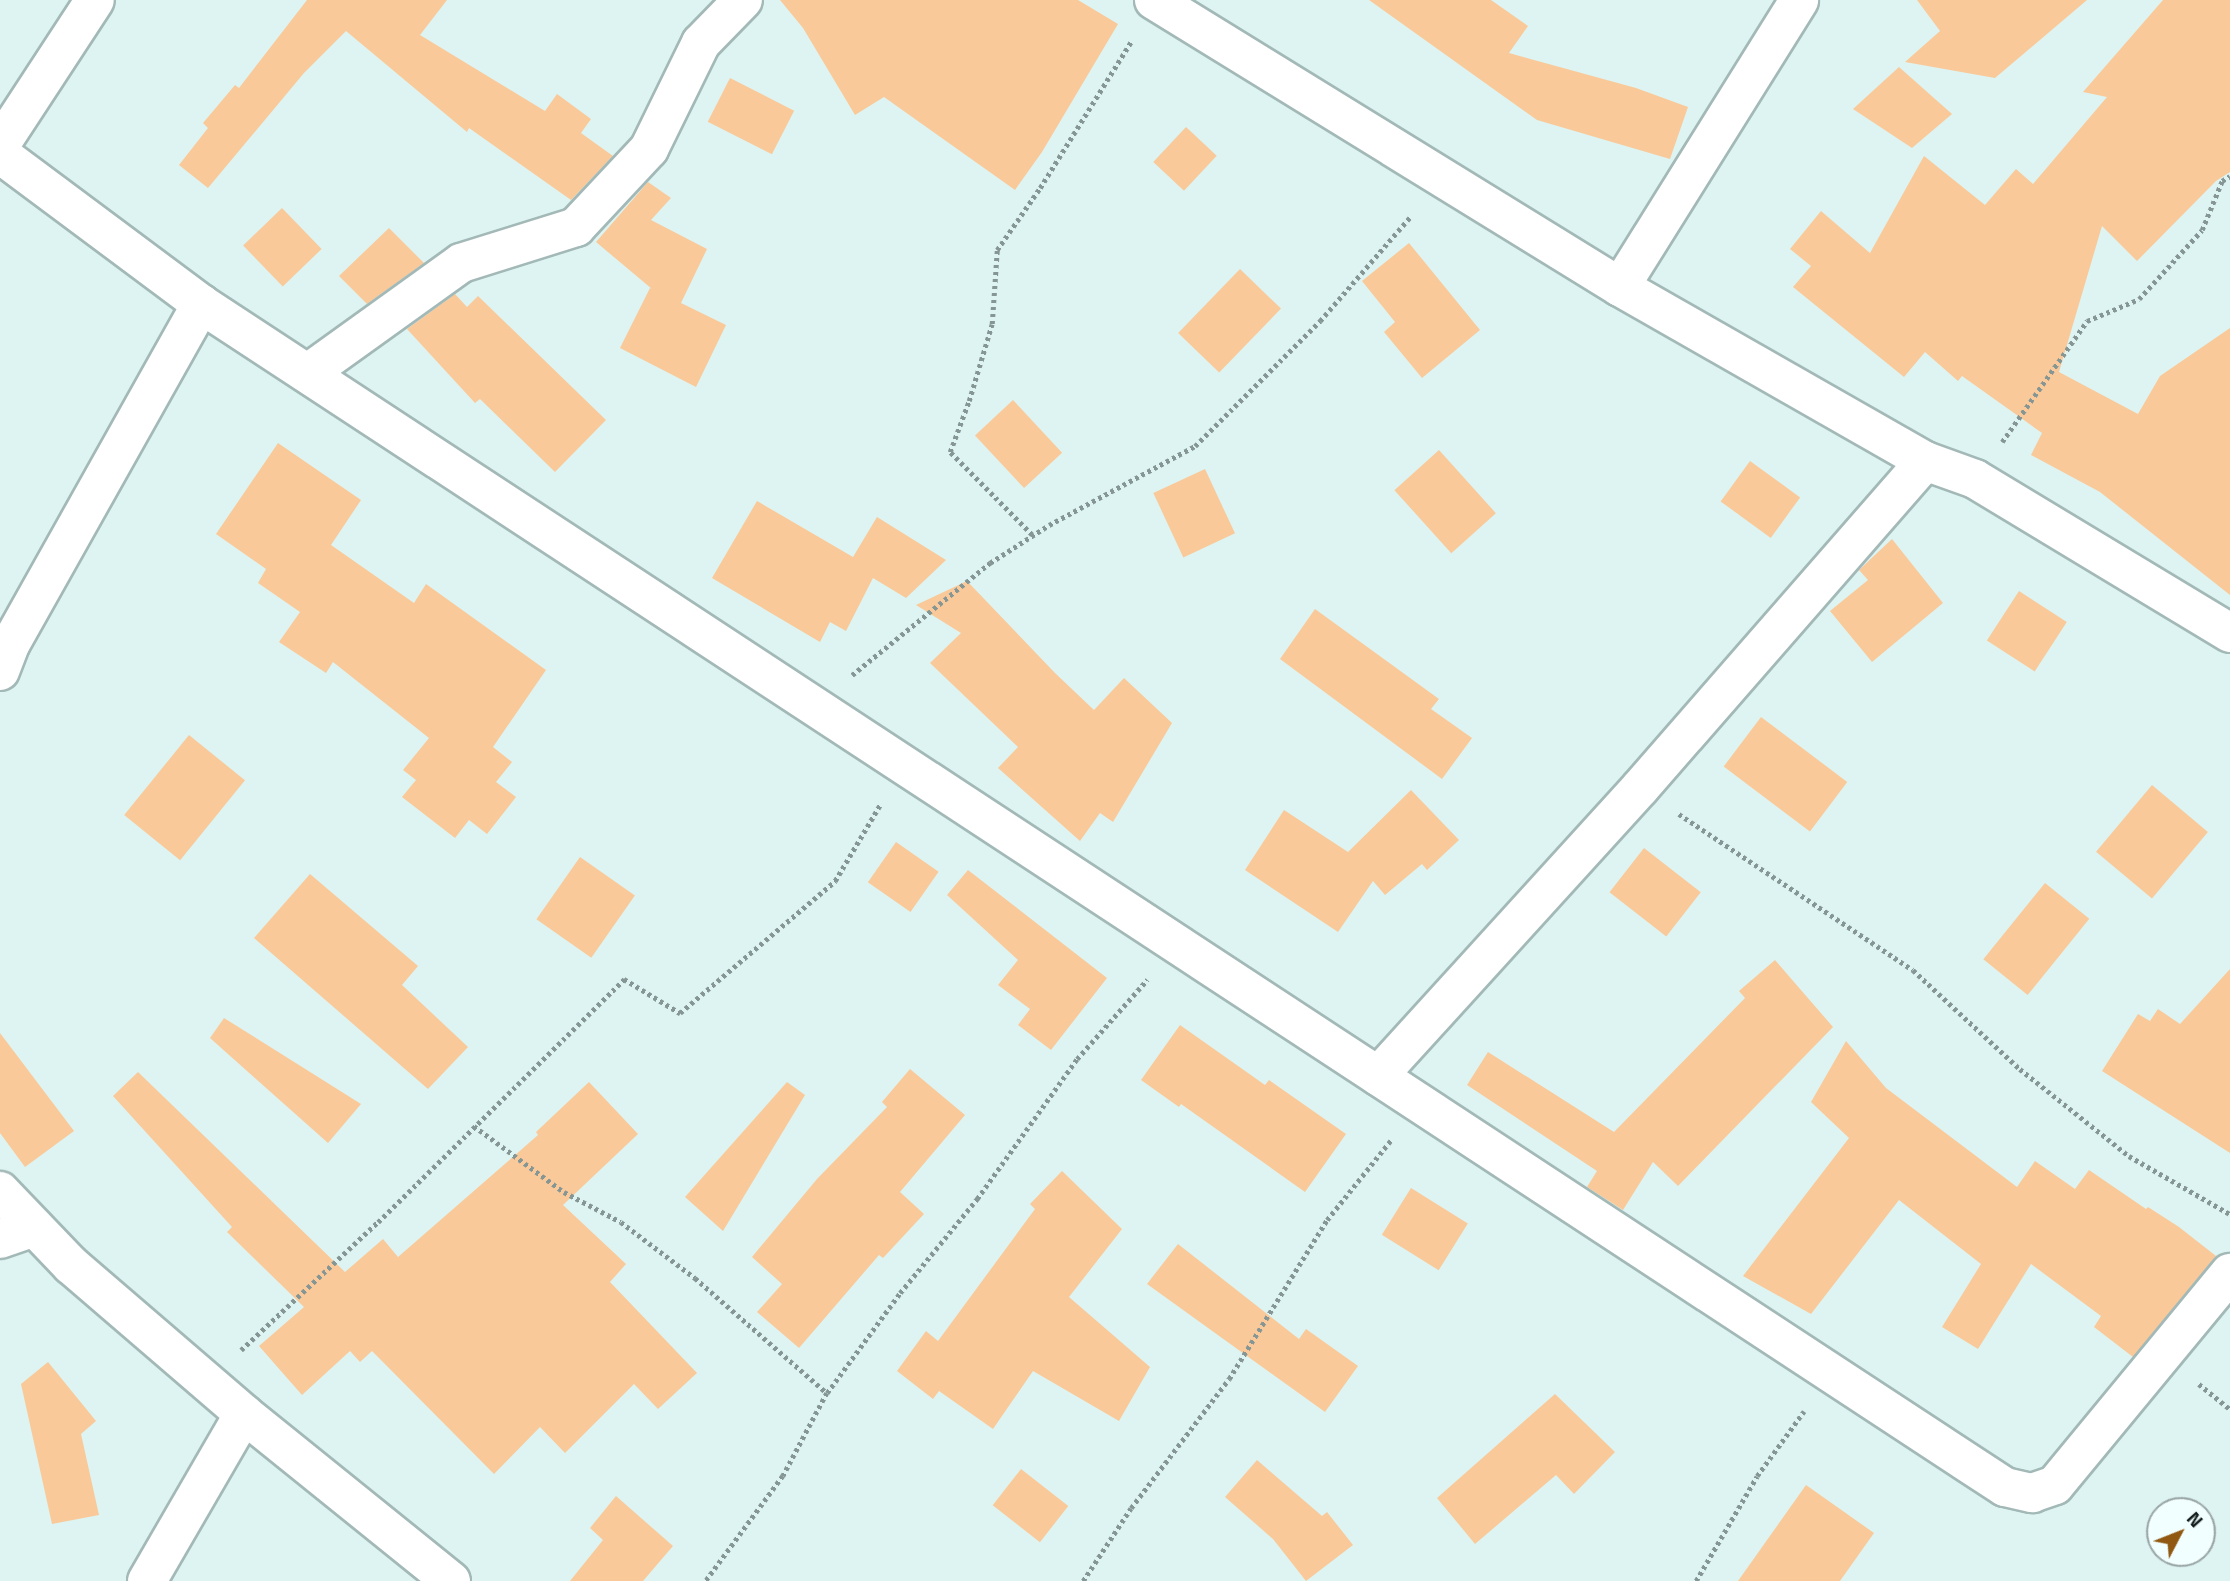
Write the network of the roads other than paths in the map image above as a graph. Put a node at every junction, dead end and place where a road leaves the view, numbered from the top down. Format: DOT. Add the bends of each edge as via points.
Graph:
graph roads {
  1 [pos="95,0"];
  2 [pos="743,0"];
  3 [pos="1156,0"];
  4 [pos="1799,0"];
  5 [pos="0,145"];
  6 [pos="0,154"];
  7 [pos="1620,287"];
  8 [pos="201,304"];
  9 [pos="308,373"];
  10 [pos="1925,461"];
  11 [pos="2230,634"];
  12 [pos="0,671"];
  13 [pos="1378,1076"];
  14 [pos="0,1191"];
  15 [pos="17,1233"];
  16 [pos="2230,1273"];
  17 [pos="244,1414"];
  18 [pos="146,1581"];
  19 [pos="451,1581"];
  1 -- 5 [label="street"];
  2 -- 9 [label="street" via="701,43 649,149 576,227 461,263"];
  3 -- 7 [label="street"];
  4 -- 7 [label="street"];
  6 -- 8 [label="street"];
  7 -- 10 [label="street"];
  8 -- 9 [label="street"];
  8 -- 12 [label="street" via="11,643"];
  9 -- 13 [label="street"];
  10 -- 11 [label="street" via="1975,479"];
  10 -- 13 [label="street" via="1640,788"];
  13 -- 16 [label="street" via="2005,1487 2032,1493 2056,1485"];
  14 -- 15 [label="street"];
  15 -- 17 [label="street" via="71,1265"];
  17 -- 18 [label="street"];
  17 -- 19 [label="street"];
}
